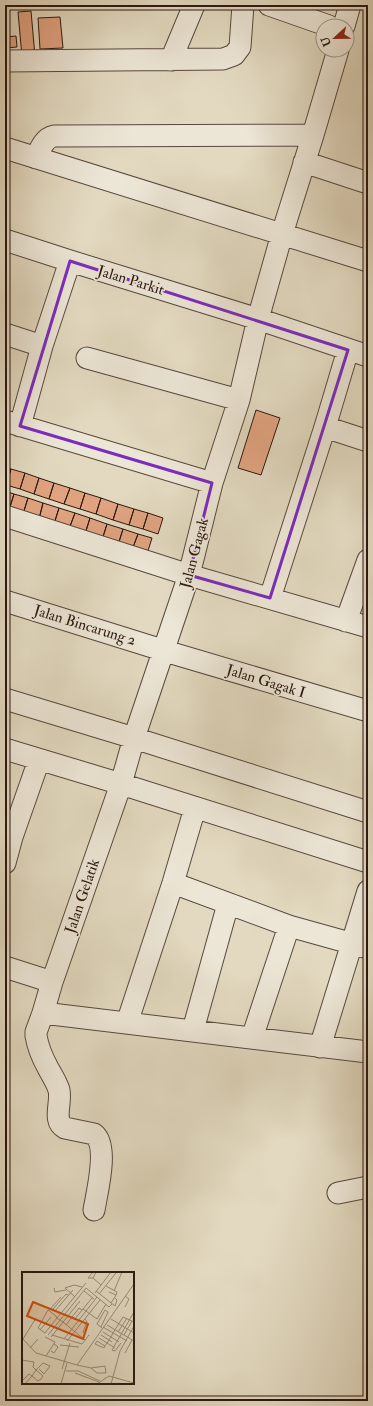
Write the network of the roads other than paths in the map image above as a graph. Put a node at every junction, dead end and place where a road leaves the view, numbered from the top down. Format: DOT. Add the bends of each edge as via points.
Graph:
graph roads {
  1 [pos="194,5"];
  2 [pos="243,5"];
  3 [pos="269,5"];
  4 [pos="350,5"];
  5 [pos="346,18"];
  6 [pos="315,21"];
  7 [pos="336,58"];
  8 [pos="171,60"];
  9 [pos="6,62"];
  10 [pos="313,135"];
  11 [pos="5,148"];
  12 [pos="36,158"];
  13 [pos="304,162"];
  14 [pos="368,183"];
  15 [pos="282,234"];
  16 [pos="5,240"];
  17 [pos="70,261"];
  18 [pos="368,261"];
  19 [pos="258,319"];
  20 [pos="5,334"];
  21 [pos="42,346"];
  22 [pos="348,350"];
  23 [pos="368,356"];
  24 [pos="88,358"];
  25 [pos="239,400"];
  26 [pos="12,424"];
  27 [pos="325,427"];
  28 [pos="368,441"];
  29 [pos="212,483"];
  30 [pos="5,516"];
  31 [pos="368,560"];
  32 [pos="189,575"];
  33 [pos="270,598"];
  34 [pos="5,601"];
  35 [pos="346,621"];
  36 [pos="368,627"];
  37 [pos="164,650"];
  38 [pos="5,700"];
  39 [pos="368,711"];
  40 [pos="134,738"];
  41 [pos="5,749"];
  42 [pos="39,760"];
  43 [pos="121,784"];
  44 [pos="195,808"];
  45 [pos="368,812"];
  46 [pos="9,835"];
  47 [pos="368,862"];
  48 [pos="5,863"];
  49 [pos="172,883"];
  50 [pos="368,891"];
  51 [pos="228,904"];
  52 [pos="289,926"];
  53 [pos="360,945"];
  54 [pos="5,968"];
  55 [pos="52,982"];
  56 [pos="44,1010"];
  57 [pos="127,1023"];
  58 [pos="193,1030"];
  59 [pos="252,1038"];
  60 [pos="320,1047"];
  61 [pos="368,1052"];
  62 [pos="368,1187"];
  63 [pos="338,1193"];
  64 [pos="94,1210"];
  1 -- 8 [label="street"];
  2 -- 8 [label="street" via="240,47 234,55 223,59"];
  3 -- 6 [label="street"];
  4 -- 5 [label="street"];
  7 -- 10 [label="street, Jalan Gagak"];
  8 -- 9 [label="street"];
  10 -- 12 [label="street" via="54,136 46,140"];
  10 -- 13 [label="street, Jalan Gagak"];
  11 -- 12 [label="street"];
  12 -- 15 [label="street"];
  13 -- 14 [label="street"];
  13 -- 15 [label="street, Jalan Gagak"];
  15 -- 18 [label="street"];
  15 -- 19 [label="street, Jalan Gagak"];
  16 -- 17 [label="street, Jalan Parkit"];
  17 -- 19 [label="street, Jalan Parkit"];
  17 -- 21 [label="street"];
  19 -- 22 [label="street, Jalan Parkit"];
  19 -- 25 [label="street, Jalan Gagak"];
  20 -- 21 [label="street"];
  21 -- 26 [label="street"];
  22 -- 23 [label="street, Jalan Parkit"];
  22 -- 27 [label="street"];
  24 -- 25 [label="street"];
  25 -- 29 [label="street, Jalan Gagak"];
  26 -- 29 [label="street"];
  27 -- 28 [label="street"];
  27 -- 33 [label="street"];
  29 -- 32 [label="street, Jalan Gagak"];
  30 -- 32 [label="street"];
  31 -- 35 [label="street"];
  32 -- 33 [label="street"];
  32 -- 37 [label="street, Jalan Gagak"];
  33 -- 35 [label="street"];
  34 -- 37 [label="street, Jalan Bincarung 2"];
  35 -- 36 [label="street"];
  37 -- 39 [label="street, Jalan Gagak I"];
  37 -- 40 [label="street, Jalan Gagak"];
  38 -- 40 [label="street"];
  40 -- 43 [label="street, Jalan Gagak"];
  40 -- 45 [label="street"];
  41 -- 42 [label="street"];
  42 -- 43 [label="street"];
  42 -- 46 [label="street"];
  43 -- 44 [label="street"];
  43 -- 55 [label="street, Jalan Gelatik"];
  44 -- 47 [label="street"];
  44 -- 49 [label="street"];
  46 -- 48 [label="street"];
  49 -- 51 [label="street"];
  49 -- 57 [label="street"];
  50 -- 53 [label="street"];
  51 -- 52 [label="street"];
  51 -- 58 [label="street"];
  52 -- 53 [label="street"];
  52 -- 59 [label="street"];
  53 -- 60 [label="street"];
  54 -- 55 [label="street"];
  55 -- 56 [label="street, Jalan Gelatik"];
  56 -- 57 [label="street"];
  56 -- 64 [label="street, Jalan Gelatik" via="36,1036 58,1087 59,1122 65,1128 94,1134 100,1144 101,1159"];
  57 -- 58 [label="street"];
  58 -- 59 [label="street"];
  59 -- 60 [label="street"];
  60 -- 61 [label="street"];
  62 -- 63 [label="street"];
}
